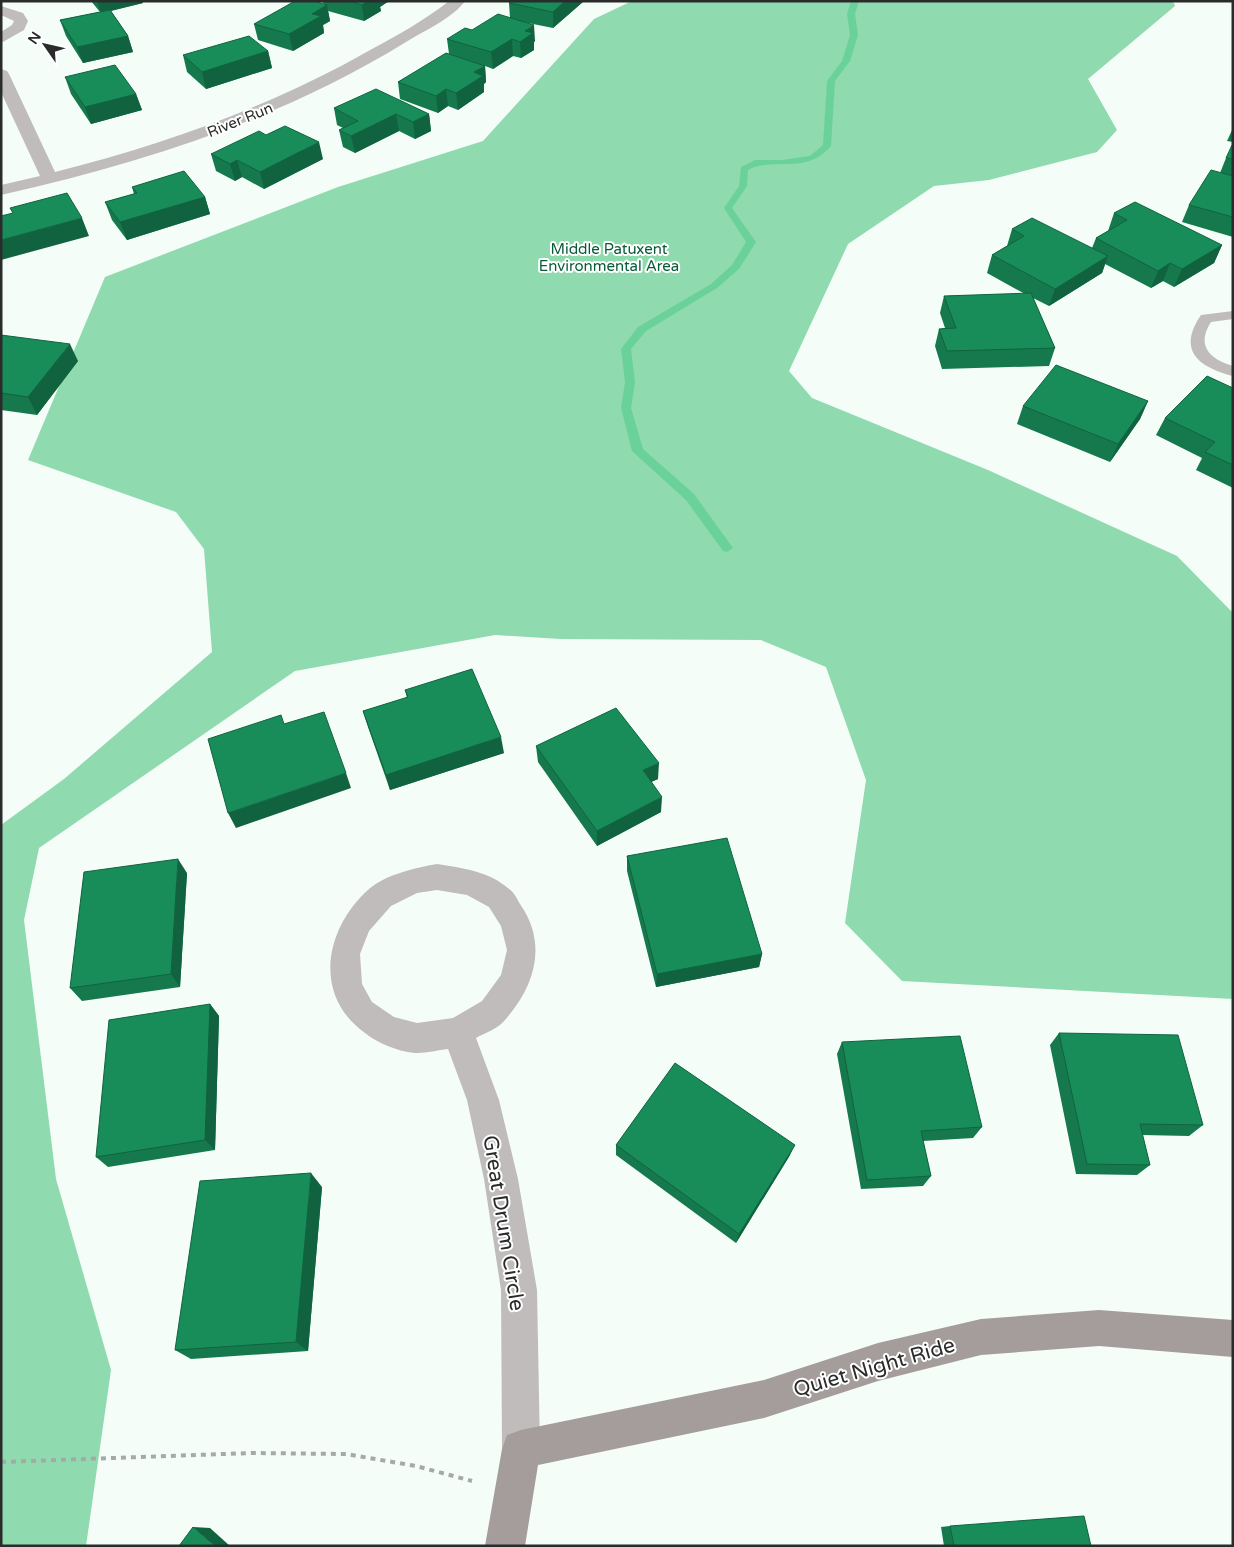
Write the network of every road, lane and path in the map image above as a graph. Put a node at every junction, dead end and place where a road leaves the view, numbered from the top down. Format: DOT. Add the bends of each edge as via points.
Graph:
graph roads {
  1 [pos="458,1"];
  2 [pos="1,10"];
  3 [pos="1,39"];
  4 [pos="1,74"];
  5 [pos="50,179"];
  6 [pos="1,190"];
  7 [pos="1233,315"];
  8 [pos="1233,371"];
  9 [pos="458,1032"];
  10 [pos="1233,1339"];
  11 [pos="521,1449"];
  12 [pos="1,1462"];
  13 [pos="513,1492"];
  14 [pos="505,1546"];
  1 -- 5 [label="street, River Run" via="334,78 284,102 166,148"];
  2 -- 3 [label="street" via="18,16 21,21 19,27"];
  4 -- 5 [label="street"];
  5 -- 6 [label="street, River Run"];
  7 -- 8 [label="lane" via="1206,318 1197,330 1196,343 1202,357 1219,368"];
  9 -- 9 [label="street" via="493,1012 515,981 522,950 515,921 499,898 474,883 437,877 412,881 381,897 356,923 344,954 346,986 361,1012 386,1030 417,1038"];
  9 -- 11 [label="street, Great Drum Circle" via="483,1100 501,1179 519,1290"];
  10 -- 11 [label="street, Quiet Night Ride" via="1100,1328 981,1337 878,1362 764,1399"];
  11 -- 13 [label="street"];
  12 -- 13 [label="path" via="252,1453 346,1454 416,1466"];
  13 -- 14 [label="street"];
}
